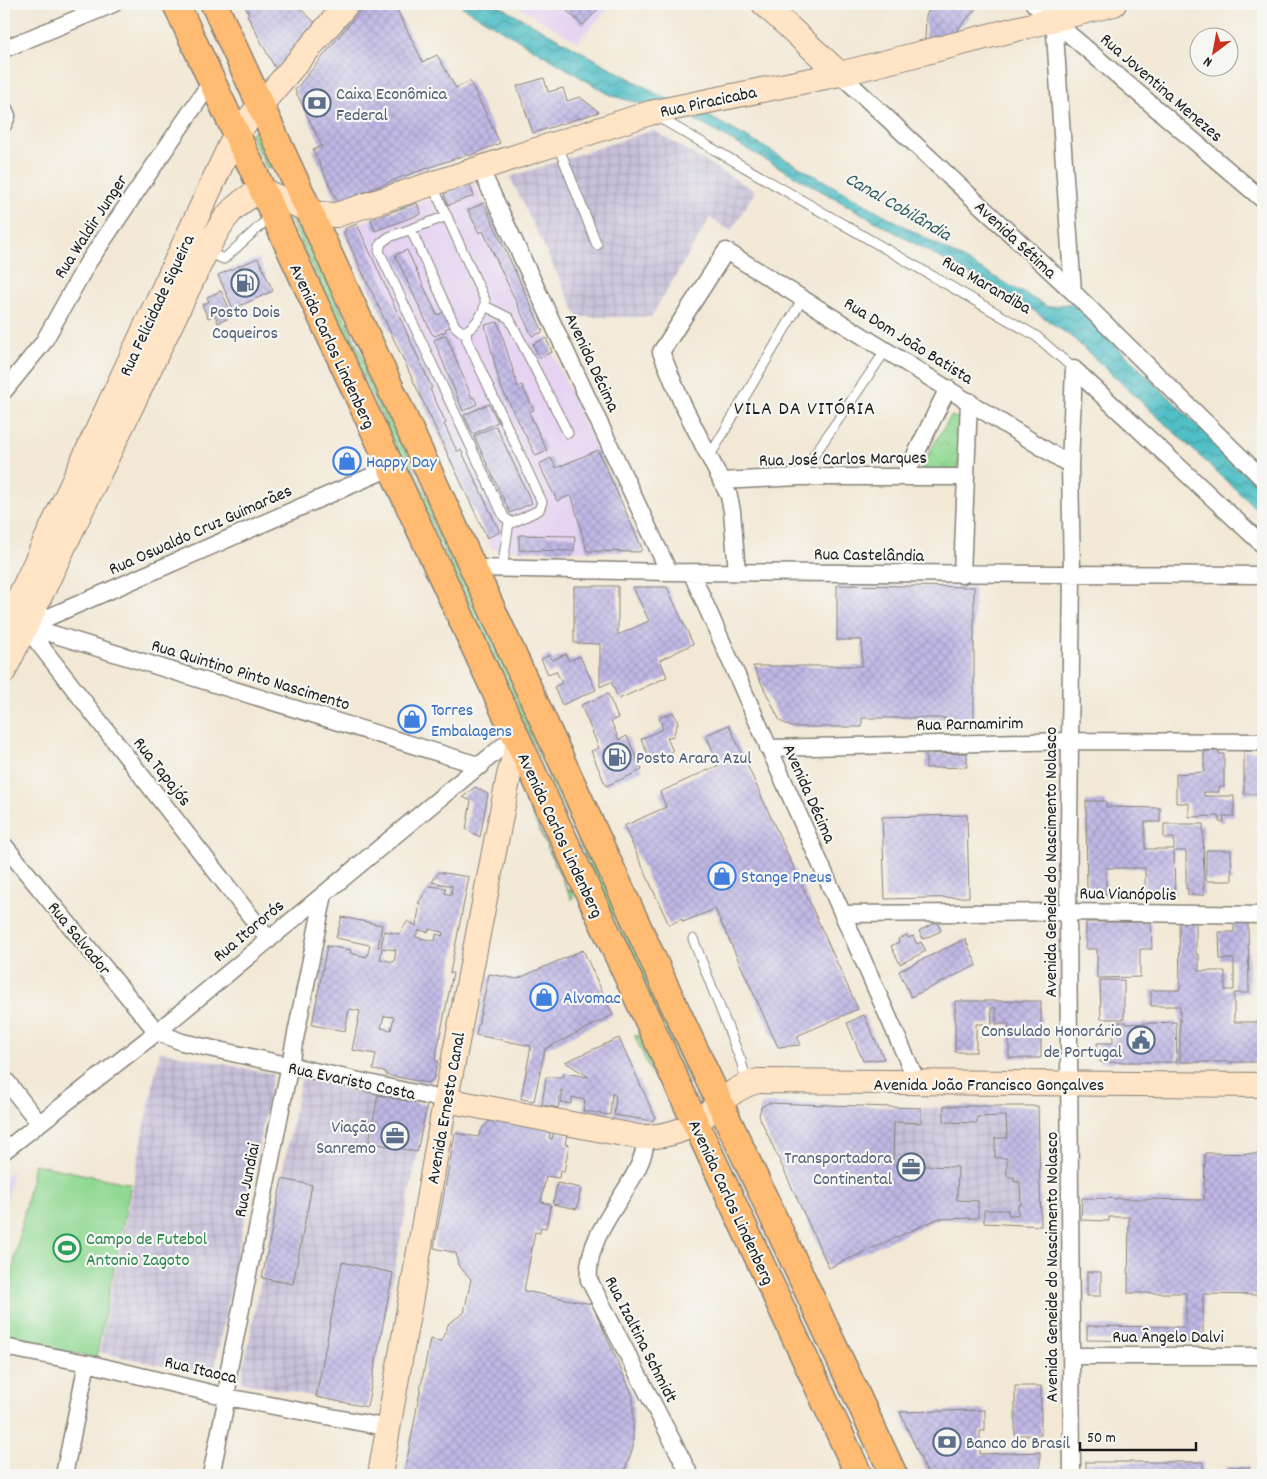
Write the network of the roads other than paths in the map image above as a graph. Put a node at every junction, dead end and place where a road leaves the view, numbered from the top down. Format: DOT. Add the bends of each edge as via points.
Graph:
graph roads {
  1 [pos="113,4"];
  2 [pos="176,4"];
  3 [pos="214,4"];
  4 [pos="347,4"];
  5 [pos="764,4"];
  6 [pos="1034,4"];
  7 [pos="1114,4"];
  8 [pos="1054,12"];
  9 [pos="4,49"];
  10 [pos="840,74"];
  11 [pos="211,82"];
  12 [pos="261,106"];
  13 [pos="4,110"];
  14 [pos="653,112"];
  15 [pos="4,123"];
  16 [pos="236,135"];
  17 [pos="557,143"];
  18 [pos="480,168"];
  19 [pos="291,175"];
  20 [pos="432,184"];
  21 [pos="261,190"];
  22 [pos="1263,200"];
  23 [pos="309,211"];
  24 [pos="272,215"];
  25 [pos="447,216"];
  26 [pos="411,230"];
  27 [pos="597,245"];
  28 [pos="206,251"];
  29 [pos="1073,292"];
  30 [pos="803,298"];
  31 [pos="485,306"];
  32 [pos="466,331"];
  33 [pos="886,350"];
  34 [pos="1074,369"];
  35 [pos="948,388"];
  36 [pos="4,391"];
  37 [pos="969,401"];
  38 [pos="568,433"];
  39 [pos="708,459"];
  40 [pos="1070,465"];
  41 [pos="390,468"];
  42 [pos="905,476"];
  43 [pos="800,477"];
  44 [pos="965,477"];
  45 [pos="1263,479"];
  46 [pos="721,481"];
  47 [pos="509,522"];
  48 [pos="1263,545"];
  49 [pos="474,568"];
  50 [pos="502,570"];
  51 [pos="669,572"];
  52 [pos="691,572"];
  53 [pos="737,572"];
  54 [pos="1072,574"];
  55 [pos="962,575"];
  56 [pos="1263,575"];
  57 [pos="13,626"];
  58 [pos="4,671"];
  59 [pos="517,740"];
  60 [pos="1070,741"];
  61 [pos="1263,742"];
  62 [pos="768,748"];
  63 [pos="481,766"];
  64 [pos="4,845"];
  65 [pos="324,894"];
  66 [pos="1068,912"];
  67 [pos="843,914"];
  68 [pos="1263,915"];
  69 [pos="693,939"];
  70 [pos="269,940"];
  71 [pos="157,1032"];
  72 [pos="289,1067"];
  73 [pos="4,1078"];
  74 [pos="747,1084"];
  75 [pos="918,1084"];
  76 [pos="1070,1084"];
  77 [pos="1263,1085"];
  78 [pos="446,1100"];
  79 [pos="720,1101"];
  80 [pos="39,1123"];
  81 [pos="695,1123"];
  82 [pos="646,1137"];
  83 [pos="4,1152"];
  84 [pos="4,1347"];
  85 [pos="1072,1356"];
  86 [pos="1263,1356"];
  87 [pos="87,1363"];
  88 [pos="227,1396"];
  89 [pos="389,1428"];
  90 [pos="64,1475"];
  91 [pos="211,1475"];
  92 [pos="380,1475"];
  93 [pos="690,1475"];
  94 [pos="859,1475"];
  95 [pos="894,1475"];
  96 [pos="1072,1475"];
  1 -- 9 [label="street"];
  2 -- 11 [label="main road, Avenida Carlos Lindenberg"];
  3 -- 12 [label="main road, Avenida Carlos Lindenberg"];
  4 -- 12 [label="street, Rua Felicidade Siqueira"];
  5 -- 10 [label="street, Avenida Sétima"];
  6 -- 8 [label="street, Rua Joventina Menezes"];
  7 -- 8 [label="street, Rua Piracicaba"];
  8 -- 10 [label="street, Rua Piracicaba"];
  8 -- 22 [label="street, Rua Joventina Menezes"];
  8 -- 29 [label="street"];
  10 -- 14 [label="street, Rua Piracicaba"];
  10 -- 29 [label="street, Avenida Sétima"];
  11 -- 16 [label="main road, Avenida Carlos Lindenberg"];
  11 -- 36 [label="street, Rua Waldir Junger" via="87,264 43,343"];
  12 -- 16 [label="street, Rua Felicidade Siqueira"];
  12 -- 19 [label="main road, Avenida Carlos Lindenberg"];
  13 -- 15 [label="street" via="7,116"];
  14 -- 17 [label="street, Rua Piracicaba"];
  14 -- 34 [label="lane, Rua Marandiba" via="1036,336"];
  16 -- 21 [label="main road, Avenida Carlos Lindenberg"];
  16 -- 57 [label="street, Rua Felicidade Siqueira"];
  17 -- 18 [label="street, Rua Piracicaba"];
  17 -- 27 [label="lane"];
  18 -- 20 [label="street, Rua Piracicaba"];
  18 -- 51 [label="street, Avenida Décima"];
  19 -- 21 [label="main road"];
  19 -- 23 [label="main road, Avenida Carlos Lindenberg"];
  20 -- 23 [label="street, Rua Piracicaba" via="336,215 323,216"];
  20 -- 25 [label="lane"];
  21 -- 23 [label="street"];
  21 -- 24 [label="main road, Avenida Carlos Lindenberg"];
  21 -- 28 [label="street, Rua Felicidade Siqueira" via="224,217"];
  23 -- 49 [label="main road, Avenida Carlos Lindenberg"];
  24 -- 28 [label="lane" via="224,259"];
  24 -- 41 [label="main road, Avenida Carlos Lindenberg"];
  25 -- 26 [label="lane"];
  25 -- 31 [label="lane"];
  26 -- 32 [label="lane" via="455,326 459,331"];
  26 -- 47 [label="lane" via="385,240 380,251"];
  28 -- 57 [label="street, Rua Felicidade Siqueira"];
  29 -- 45 [label="street, Avenida Sétima"];
  30 -- 33 [label="street, Rua Dom João Batista"];
  30 -- 39 [label="lane"];
  30 -- 39 [label="street, Rua Dom João Batista" via="726,251 661,352"];
  31 -- 32 [label="lane"];
  31 -- 38 [label="lane" via="509,318"];
  32 -- 47 [label="lane" via="467,340 542,502 539,510 516,522"];
  33 -- 35 [label="street, Rua Dom João Batista"];
  33 -- 43 [label="lane"];
  34 -- 40 [label="street, Avenida Geneide do Nascimento Nolasco"];
  34 -- 48 [label="street, Rua Marandiba"];
  35 -- 37 [label="street, Rua Dom João Batista"];
  35 -- 42 [label="street"];
  37 -- 40 [label="street, Rua Dom João Batista"];
  37 -- 44 [label="street"];
  39 -- 46 [label="street"];
  40 -- 54 [label="street, Avenida Geneide do Nascimento Nolasco"];
  41 -- 57 [label="street, Rua Oswaldo Cruz Guimarães"];
  41 -- 59 [label="main road, Avenida Carlos Lindenberg"];
  42 -- 43 [label="street, Rua José Carlos Marques"];
  42 -- 44 [label="street, Rua José Carlos Marques"];
  43 -- 46 [label="street, Rua José Carlos Marques"];
  44 -- 55 [label="street"];
  46 -- 53 [label="street" via="732,511"];
  47 -- 50 [label="lane"];
  49 -- 50 [label="street, Rua Castelândia"];
  49 -- 79 [label="main road, Avenida Carlos Lindenberg"];
  50 -- 51 [label="street, Rua Castelândia"];
  51 -- 52 [label="street, Rua Castelândia"];
  52 -- 53 [label="street, Rua Castelândia"];
  52 -- 62 [label="street, Avenida Décima"];
  53 -- 55 [label="street, Rua Castelândia"];
  54 -- 55 [label="street, Rua Castelândia"];
  54 -- 56 [label="street, Rua Castelândia"];
  54 -- 60 [label="street, Avenida Geneide do Nascimento Nolasco"];
  57 -- 58 [label="street, Rua Felicidade Siqueira"];
  57 -- 63 [label="street, Rua Quintino Pinto Nascimento"];
  57 -- 70 [label="street, Rua Tapajós"];
  59 -- 63 [label="street, Rua Itororós"];
  59 -- 78 [label="street, Avenida Ernesto Canal"];
  59 -- 81 [label="main road, Avenida Carlos Lindenberg"];
  60 -- 61 [label="street, Rua Parnamirim"];
  60 -- 62 [label="street, Rua Parnamirim"];
  60 -- 66 [label="street, Avenida Geneide do Nascimento Nolasco"];
  62 -- 67 [label="street, Avenida Décima"];
  63 -- 65 [label="street, Rua Itororós"];
  64 -- 71 [label="street, Rua Salvador"];
  65 -- 70 [label="street, Rua Itororós"];
  65 -- 72 [label="street, Rua Jundiai"];
  66 -- 67 [label="street, Rua Vianópolis"];
  66 -- 68 [label="street, Rua Vianópolis"];
  66 -- 76 [label="street, Avenida Geneide do Nascimento Nolasco"];
  67 -- 75 [label="street, Avenida Décima"];
  69 -- 74 [label="lane"];
  70 -- 71 [label="street, Rua Itororós"];
  71 -- 72 [label="street, Rua Evaristo Costa" via="182,1042"];
  71 -- 80 [label="street, Rua Itororós"];
  72 -- 78 [label="street, Rua Evaristo Costa"];
  72 -- 88 [label="street, Rua Jundiai" via="228,1369"];
  73 -- 80 [label="street"];
  74 -- 75 [label="street, Avenida João Francisco Gonçalves" via="758,1081"];
  74 -- 79 [label="street, Avenida João Francisco Gonçalves"];
  75 -- 76 [label="street, Avenida João Francisco Gonçalves"];
  76 -- 77 [label="street, Avenida João Francisco Gonçalves"];
  76 -- 85 [label="street, Avenida Geneide do Nascimento Nolasco"];
  78 -- 82 [label="street, Rua Evaristo Costa"];
  78 -- 89 [label="street, Avenida Ernesto Canal"];
  79 -- 81 [label="street"];
  79 -- 95 [label="main road, Avenida Carlos Lindenberg"];
  80 -- 83 [label="street, Rua Itororós"];
  81 -- 82 [label="street, Rua Evaristo Costa" via="663,1136"];
  81 -- 94 [label="main road, Avenida Carlos Lindenberg"];
  82 -- 93 [label="street, Rua Izaltina Schmidt" via="642,1158 610,1212 591,1256 589,1280"];
  84 -- 87 [label="street, Rua Itaoca"];
  85 -- 86 [label="street, Rua Ângelo Dalvi"];
  85 -- 96 [label="street, Avenida Geneide do Nascimento Nolasco"];
  87 -- 88 [label="street, Rua Itaoca"];
  87 -- 90 [label="street"];
  88 -- 89 [label="street, Rua Itaoca"];
  88 -- 91 [label="street, Rua Jundiai"];
  89 -- 92 [label="street, Avenida Ernesto Canal"];
}
